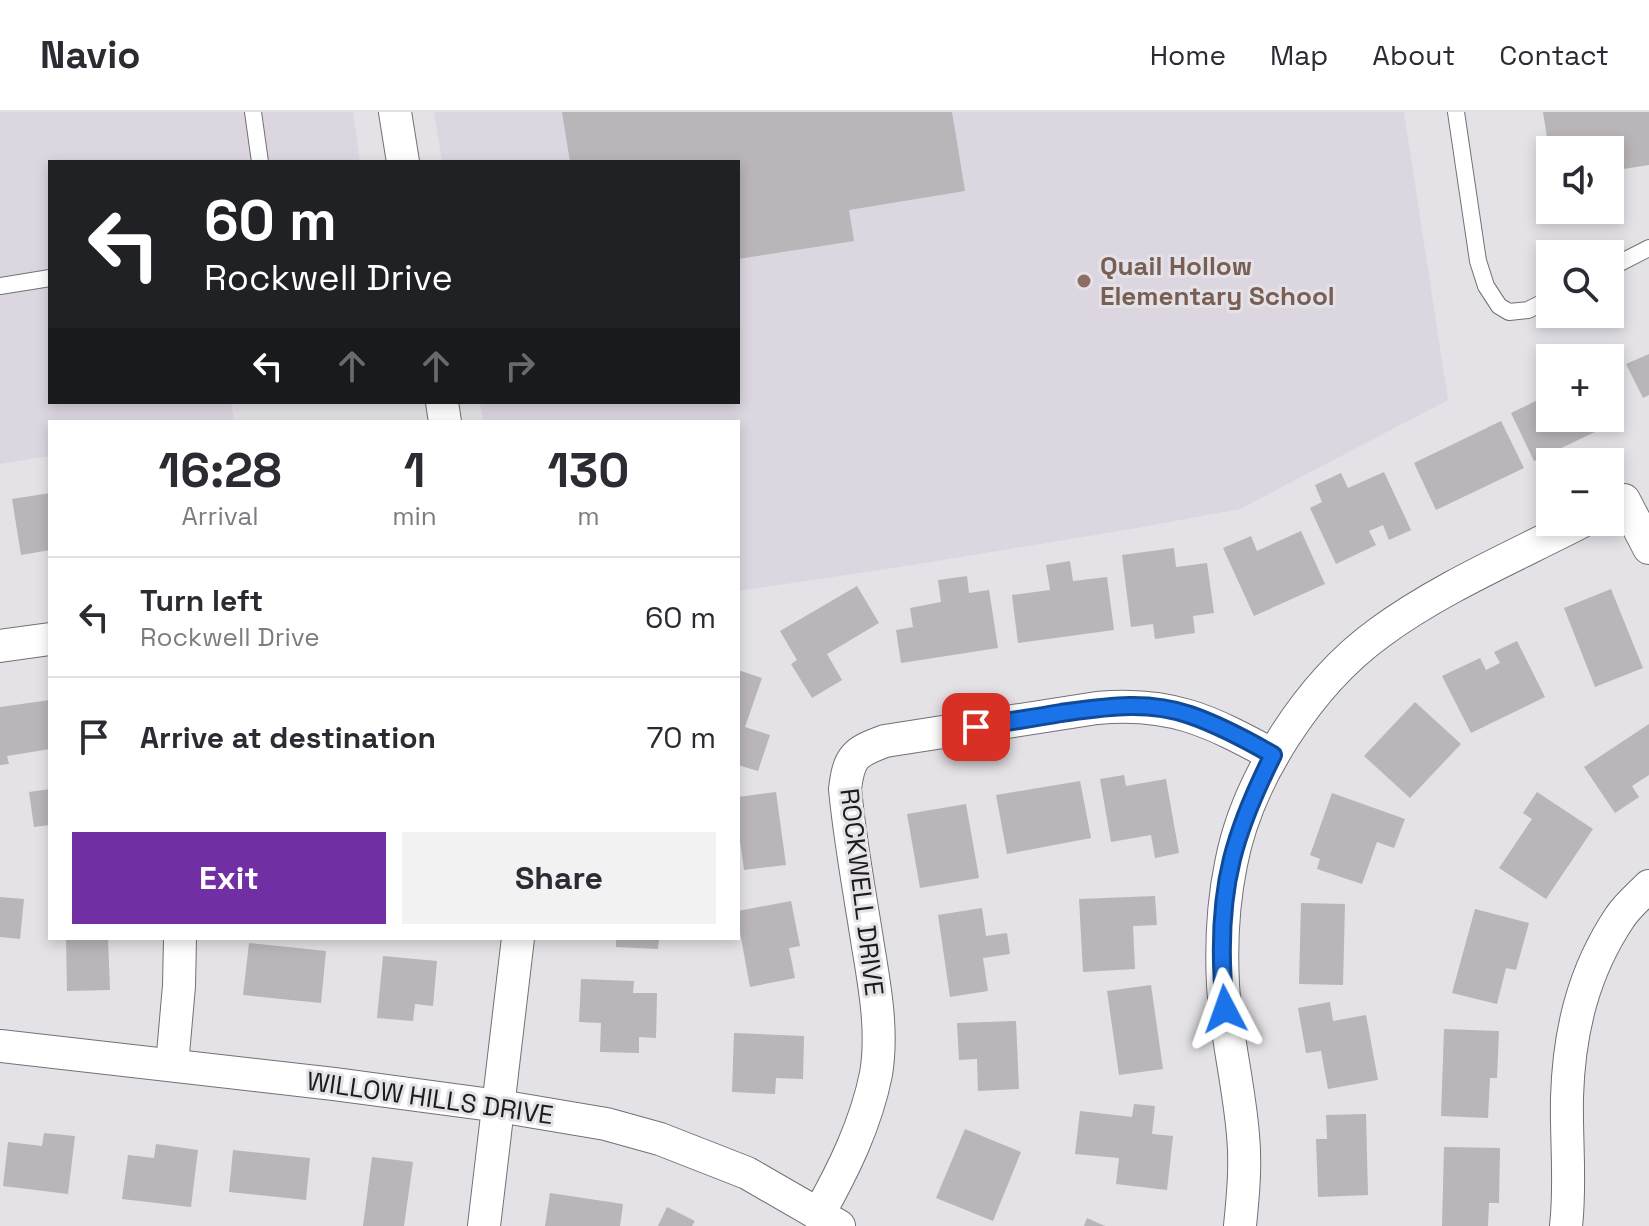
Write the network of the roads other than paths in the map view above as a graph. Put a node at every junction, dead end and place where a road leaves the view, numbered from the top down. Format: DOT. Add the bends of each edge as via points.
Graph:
graph roads {
  1 [pos="253,112"];
  2 [pos="395,112"];
  3 [pos="1456,112"];
  4 [pos="260,160"];
  5 [pos="403,160"];
  6 [pos="1649,248"];
  7 [pos="1624,261"];
  8 [pos="48,278"];
  9 [pos="0,286"];
  10 [pos="1536,306"];
  11 [pos="1628,498"];
  12 [pos="1554,536"];
  13 [pos="1649,548"];
  14 [pos="48,639"];
  15 [pos="0,646"];
  16 [pos="1273,755"];
  17 [pos="1649,886"];
  18 [pos="180,940"];
  19 [pos="518,940"];
  20 [pos="0,1046"];
  21 [pos="172,1065"];
  22 [pos="499,1106"];
  23 [pos="828,1220"];
  24 [pos="484,1226"];
  25 [pos="1240,1226"];
  26 [pos="1566,1226"];
  1 -- 4 [label="lane"];
  2 -- 5 [label="street"];
  3 -- 10 [label="lane" via="1486,286 1509,312"];
  6 -- 7 [label="lane"];
  8 -- 9 [label="lane"];
  11 -- 13 [label="street"];
  12 -- 16 [label="street" via="1425,602 1378,633 1336,669"];
  14 -- 15 [label="street"];
  16 -- 23 [label="street, ROCKWELL DRIVE" via="1188,714 1126,705 885,741 860,750 847,768 845,789 879,1027 876,1073"];
  16 -- 25 [label="street" via="1242,825 1225,901 1223,985 1244,1137"];
  17 -- 26 [label="street" via="1621,915 1581,998 1570,1046"];
  18 -- 21 [label="street"];
  19 -- 22 [label="street"];
  20 -- 21 [label="street, WILLOW HILLS DRIVE"];
  21 -- 22 [label="street, WILLOW HILLS DRIVE"];
  22 -- 23 [label="street, WILLOW HILLS DRIVE" via="660,1139 747,1173"];
  22 -- 24 [label="street"];
}
